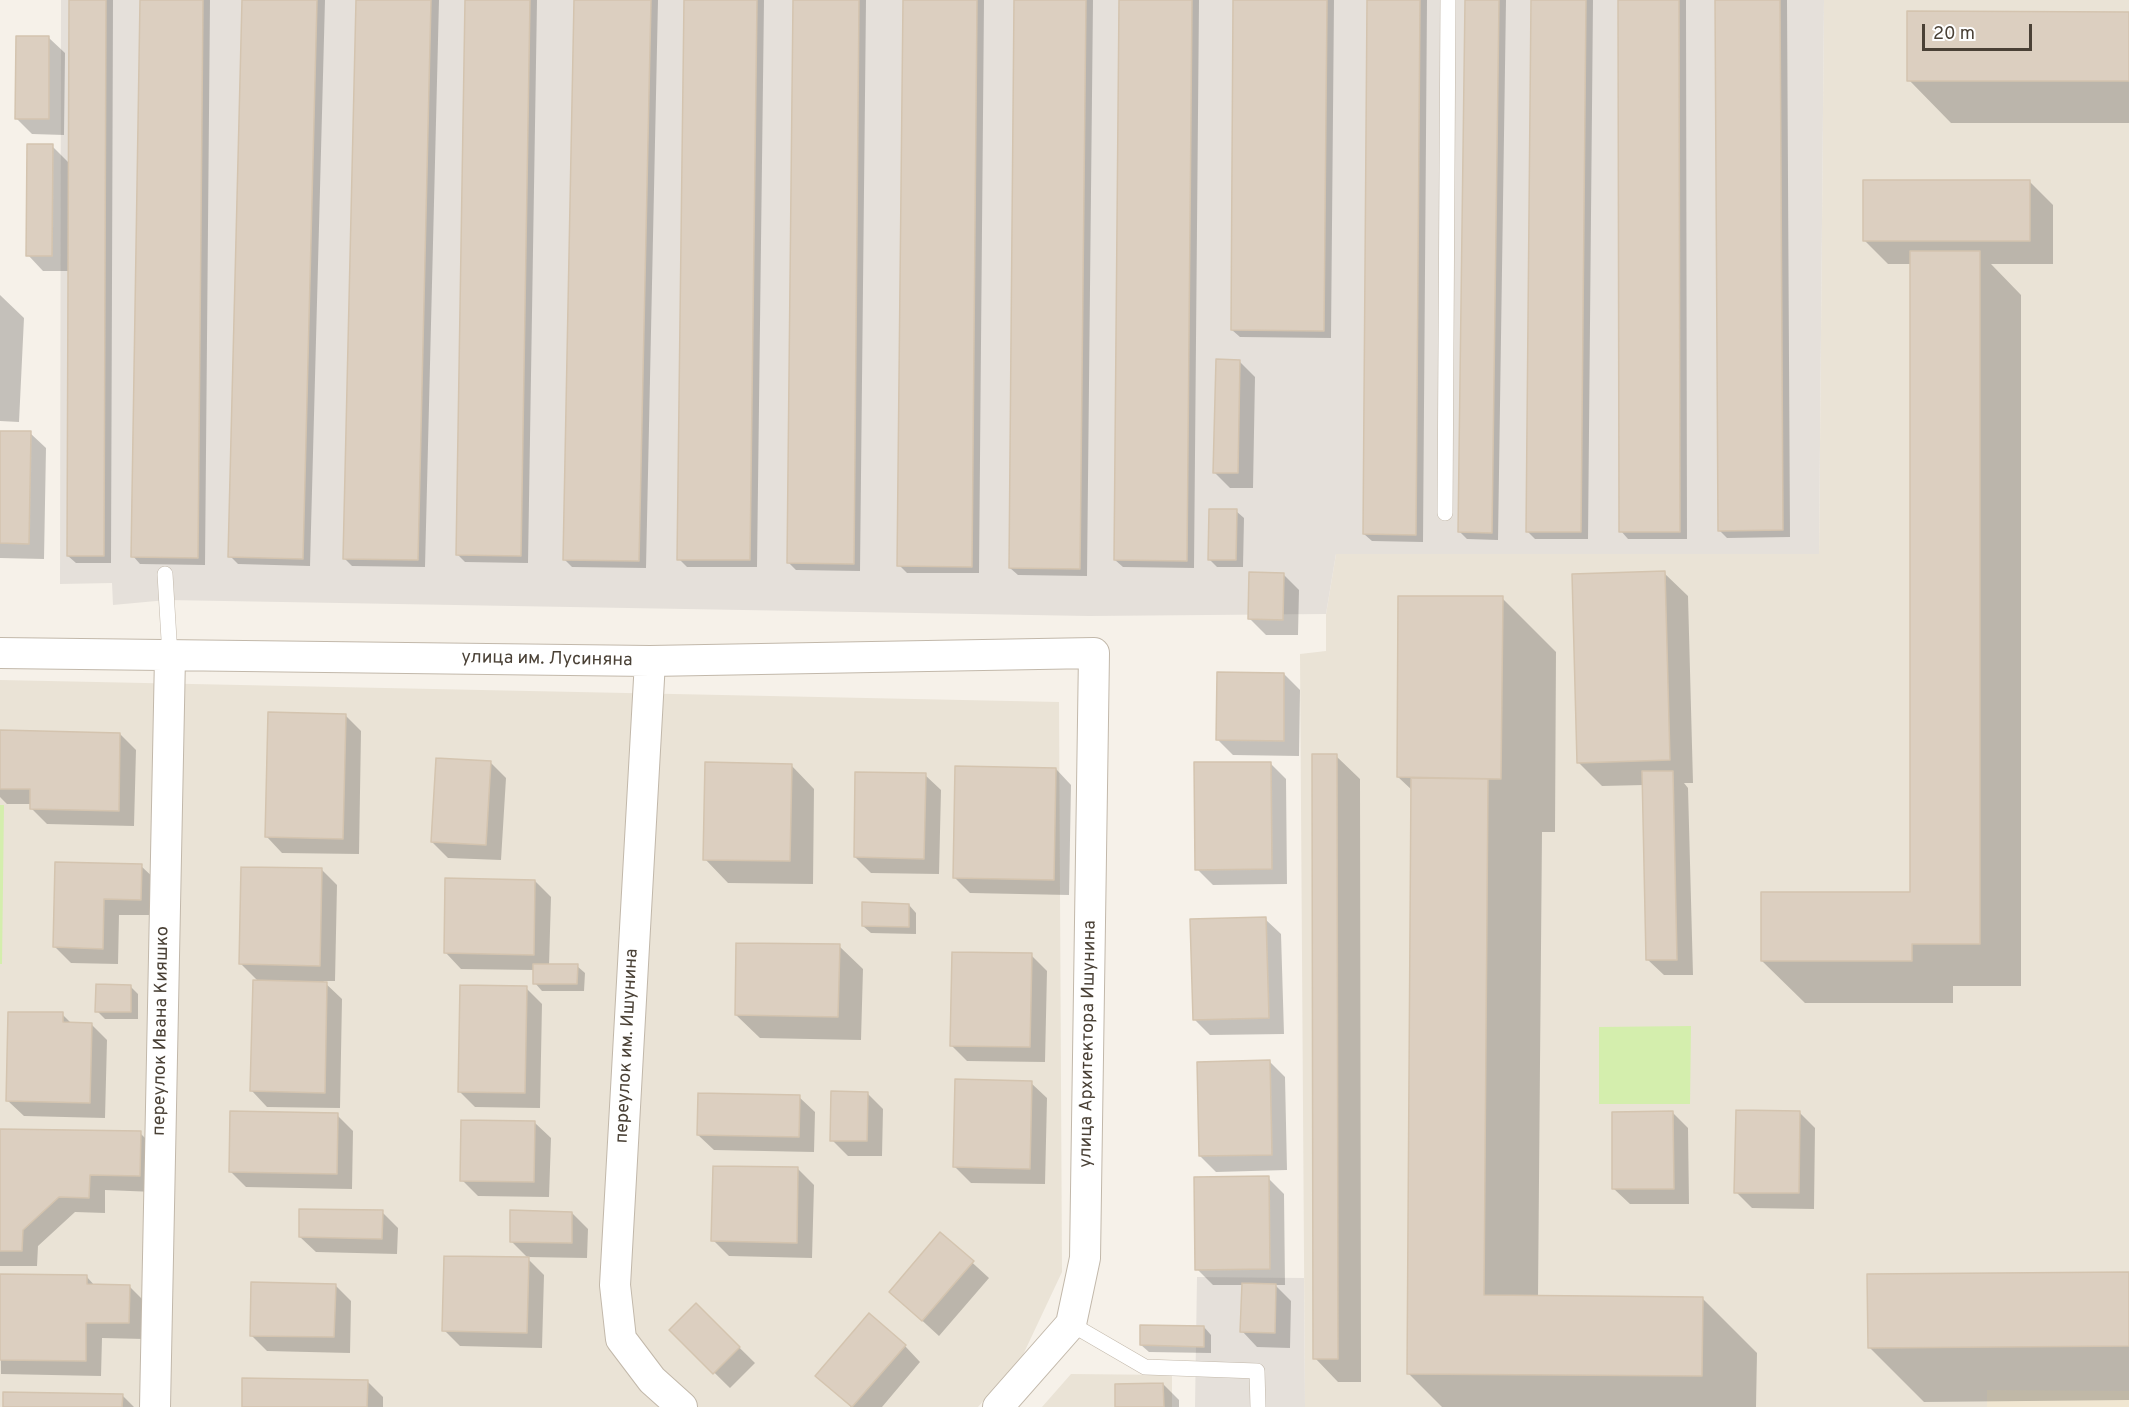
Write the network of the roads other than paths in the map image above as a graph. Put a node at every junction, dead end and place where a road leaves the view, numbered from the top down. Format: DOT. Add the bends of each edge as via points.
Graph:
graph roads {
  1 [pos="1448,0"];
  2 [pos="1445,513"];
  3 [pos="165,574"];
  4 [pos="0,653"];
  5 [pos="1094,653"];
  6 [pos="170,656"];
  7 [pos="650,661"];
  8 [pos="1071,1324"];
  9 [pos="155,1407"];
  10 [pos="682,1407"];
  11 [pos="998,1407"];
  12 [pos="1258,1407"];
  1 -- 2 [label="lane"];
  3 -- 6 [label="lane"];
  4 -- 6 [label="street, улица им. Лусиняна"];
  5 -- 7 [label="street, улица им. Лусиняна"];
  5 -- 8 [label="street, улица Архитектора Ишунина" via="1085,1258"];
  6 -- 7 [label="street, улица им. Лусиняна"];
  6 -- 9 [label="street, переулок Ивана Кияшко"];
  7 -- 10 [label="street, переулок им. Ишунина" via="615,1285 621,1339 652,1380"];
  8 -- 11 [label="street, улица Архитектора Ишунина"];
  8 -- 12 [label="lane" via="1144,1367 1257,1371"];
}
